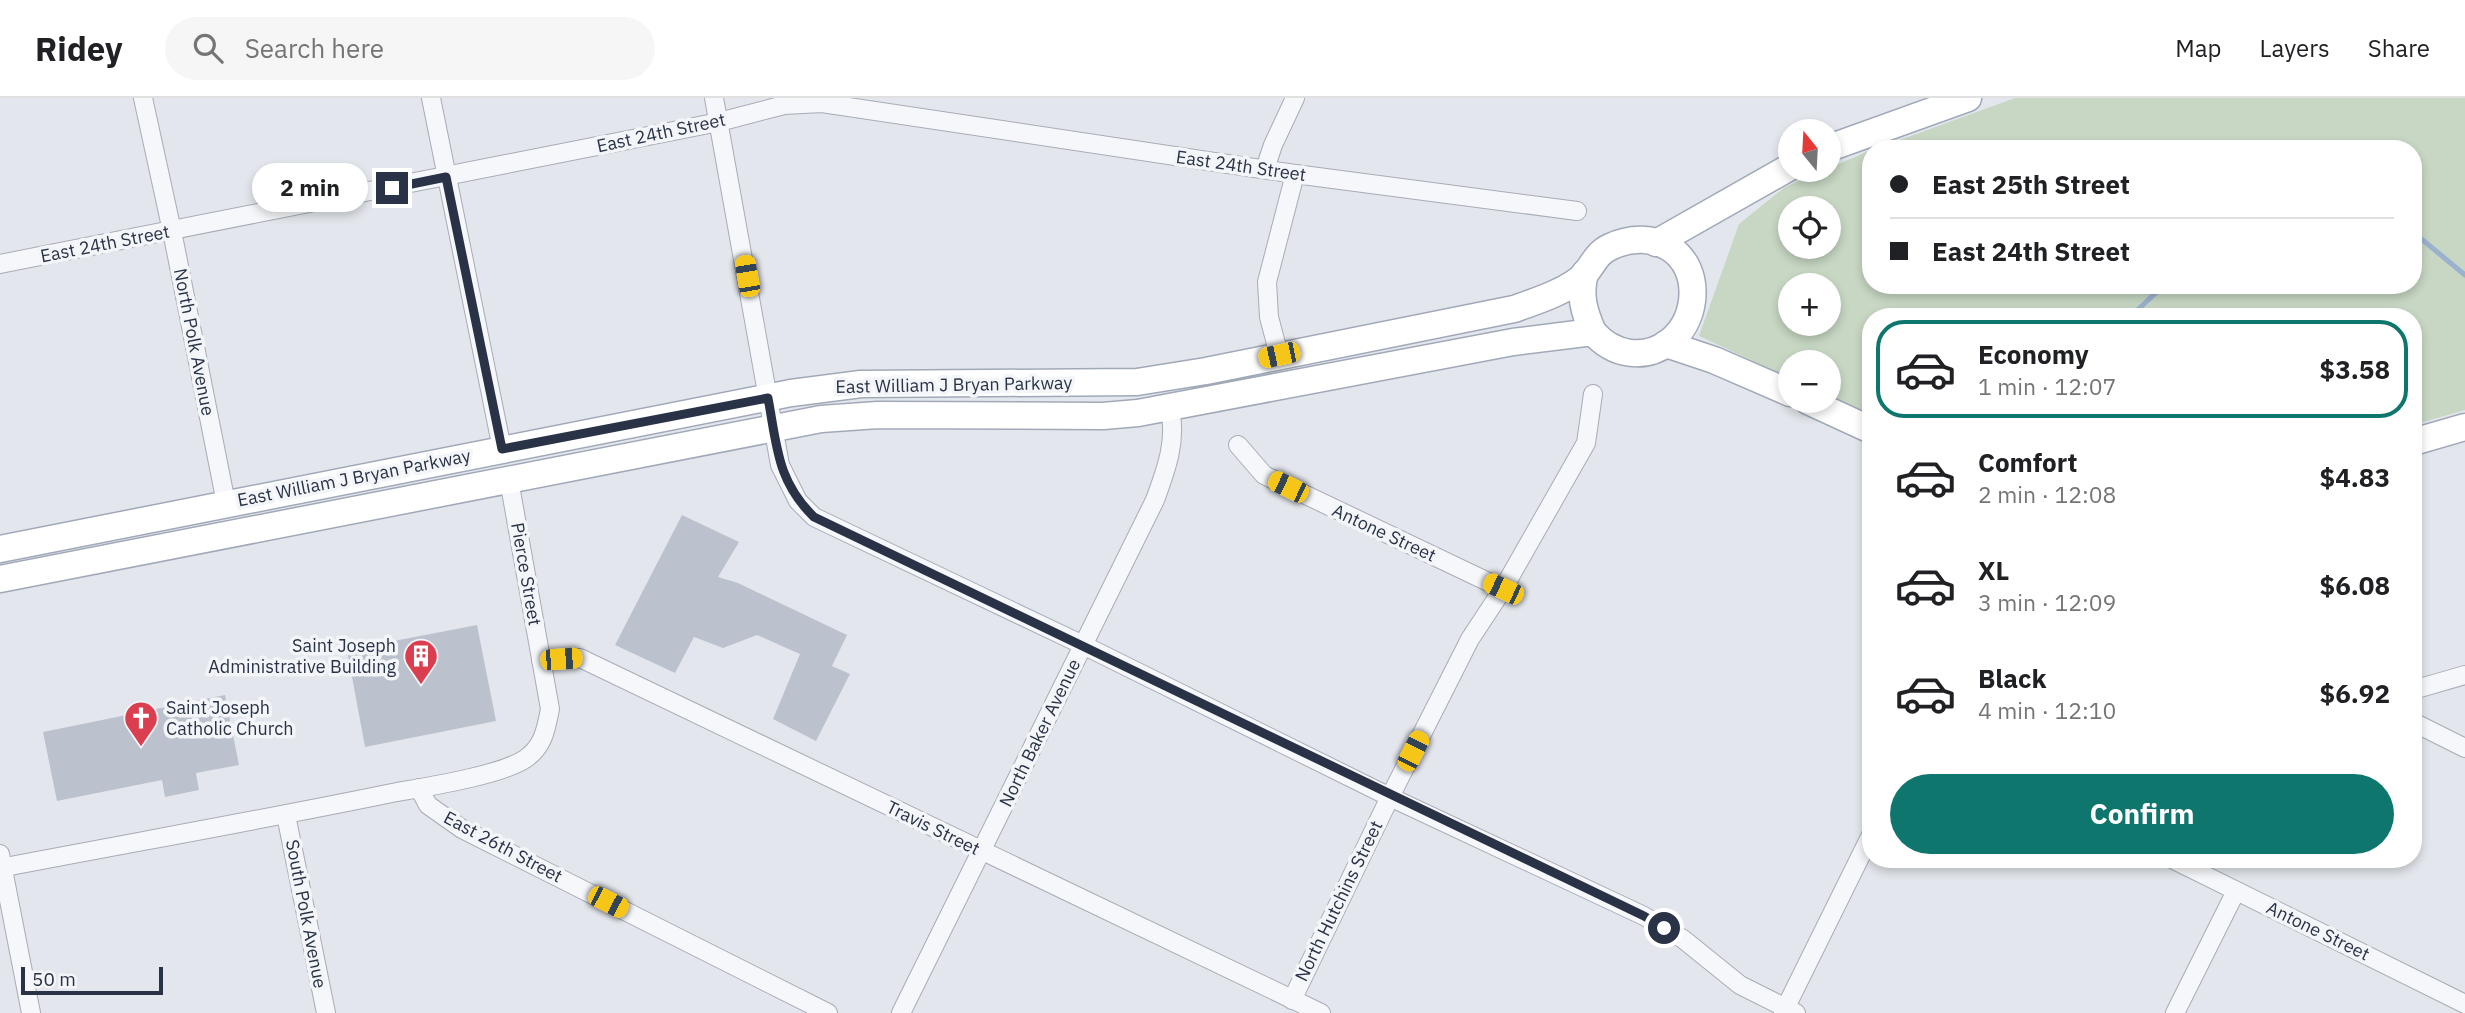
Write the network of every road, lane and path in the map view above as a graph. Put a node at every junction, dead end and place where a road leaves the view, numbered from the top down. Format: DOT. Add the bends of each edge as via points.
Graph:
graph roads {
  1 [pos="143,98"];
  2 [pos="431,98"];
  3 [pos="715,98"];
  4 [pos="1295,98"];
  5 [pos="1968,98"];
  6 [pos="719,122"];
  7 [pos="1841,144"];
  8 [pos="1265,169"];
  9 [pos="1295,174"];
  10 [pos="1778,174"];
  11 [pos="446,177"];
  12 [pos="1577,211"];
  13 [pos="172,231"];
  14 [pos="1656,243"];
  15 [pos="0,264"];
  16 [pos="1586,273"];
  17 [pos="1593,332"];
  18 [pos="1666,344"];
  19 [pos="1279,355"];
  20 [pos="1778,388"];
  21 [pos="1593,394"];
  22 [pos="768,398"];
  23 [pos="1170,409"];
  24 [pos="1834,413"];
  25 [pos="1862,426"];
  26 [pos="2465,427"];
  27 [pos="774,428"];
  28 [pos="2422,439"];
  29 [pos="1238,445"];
  30 [pos="502,449"];
  31 [pos="509,480"];
  32 [pos="226,503"];
  33 [pos="0,549"];
  34 [pos="0,579"];
  35 [pos="1503,589"];
  36 [pos="1083,645"];
  37 [pos="541,660"];
  38 [pos="2465,675"];
  39 [pos="2422,687"];
  40 [pos="2422,726"];
  41 [pos="2465,748"];
  42 [pos="418,788"];
  43 [pos="1390,797"];
  44 [pos="286,815"];
  45 [pos="981,852"];
  46 [pos="1862,854"];
  47 [pos="1,863"];
  48 [pos="2190,868"];
  49 [pos="2236,891"];
  50 [pos="1292,1000"];
  51 [pos="2465,1003"];
  52 [pos="1788,1011"];
  53 [pos="31,1013"];
  54 [pos="326,1013"];
  55 [pos="828,1013"];
  56 [pos="901,1013"];
  57 [pos="1321,1013"];
  58 [pos="2175,1013"];
  1 -- 13 [label="street, North Polk Avenue"];
  2 -- 11 [label="street"];
  3 -- 6 [label="street"];
  4 -- 8 [label="street"];
  5 -- 7 [label="main road"];
  6 -- 8 [label="street, East 24th Street" via="784,105 822,103"];
  6 -- 11 [label="street, East 24th Street"];
  6 -- 22 [label="street"];
  8 -- 9 [label="street, East 24th Street"];
  9 -- 12 [label="street, East 24th Street"];
  9 -- 19 [label="street" via="1267,282 1269,317"];
  10 -- 14 [label="main road, East William J Bryan Parkway"];
  11 -- 13 [label="street, East 24th Street"];
  11 -- 30 [label="street"];
  13 -- 15 [label="street, East 24th Street"];
  13 -- 32 [label="street, North Polk Avenue"];
  14 -- 16 [label="main road, East William J Bryan Parkway" via="1636,240 1614,245 1595,258"];
  14 -- 18 [label="main road" via="1685,261 1692,288 1685,322"];
  16 -- 17 [label="main road" via="1582,297"];
  16 -- 19 [label="main road, East William J Bryan Parkway" via="1559,292 1514,309"];
  17 -- 18 [label="main road" via="1608,346 1628,353"];
  17 -- 23 [label="main road, East William J Bryan Parkway" via="1513,342"];
  18 -- 20 [label="main road"];
  19 -- 22 [label="main road, East William J Bryan Parkway" via="1137,382 861,384"];
  21 -- 35 [label="street, North Hutchins Street" via="1586,443"];
  22 -- 27 [label="street"];
  22 -- 30 [label="main road, East William J Bryan Parkway"];
  23 -- 27 [label="main road, East William J Bryan Parkway" via="1103,416 851,416"];
  23 -- 36 [label="street, North Baker Avenue" via="1170,459"];
  24 -- 25 [label="main road"];
  26 -- 28 [label="main road"];
  27 -- 31 [label="main road, East William J Bryan Parkway"];
  27 -- 36 [label="street" via="780,465 798,501 814,517"];
  29 -- 35 [label="street, Antone Street" via="1264,475"];
  30 -- 32 [label="main road, East William J Bryan Parkway"];
  31 -- 34 [label="main road, East William J Bryan Parkway"];
  31 -- 37 [label="street, Pierce Street"];
  32 -- 33 [label="main road, East William J Bryan Parkway"];
  35 -- 43 [label="street, North Hutchins Street" via="1470,639"];
  36 -- 43 [label="street"];
  36 -- 45 [label="street, North Baker Avenue"];
  37 -- 42 [label="street, Pierce Street" via="550,709 538,748 508,768"];
  37 -- 45 [label="street, Travis Street" via="580,658"];
  38 -- 39 [label="street"];
  40 -- 41 [label="street"];
  42 -- 44 [label="street"];
  42 -- 55 [label="street, East 26th Street" via="428,805 462,829"];
  43 -- 50 [label="street, North Hutchins Street"];
  43 -- 52 [label="street" via="1644,916 1684,939 1740,985"];
  44 -- 47 [label="street"];
  44 -- 54 [label="street, South Polk Avenue"];
  45 -- 50 [label="street, Travis Street"];
  45 -- 56 [label="street, North Baker Avenue"];
  46 -- 52 [label="street"];
  47 -- 53 [label="street"];
  48 -- 49 [label="street, Antone Street"];
  49 -- 51 [label="street, Antone Street"];
  49 -- 58 [label="street"];
  50 -- 57 [label="street, Travis Street"];
}
